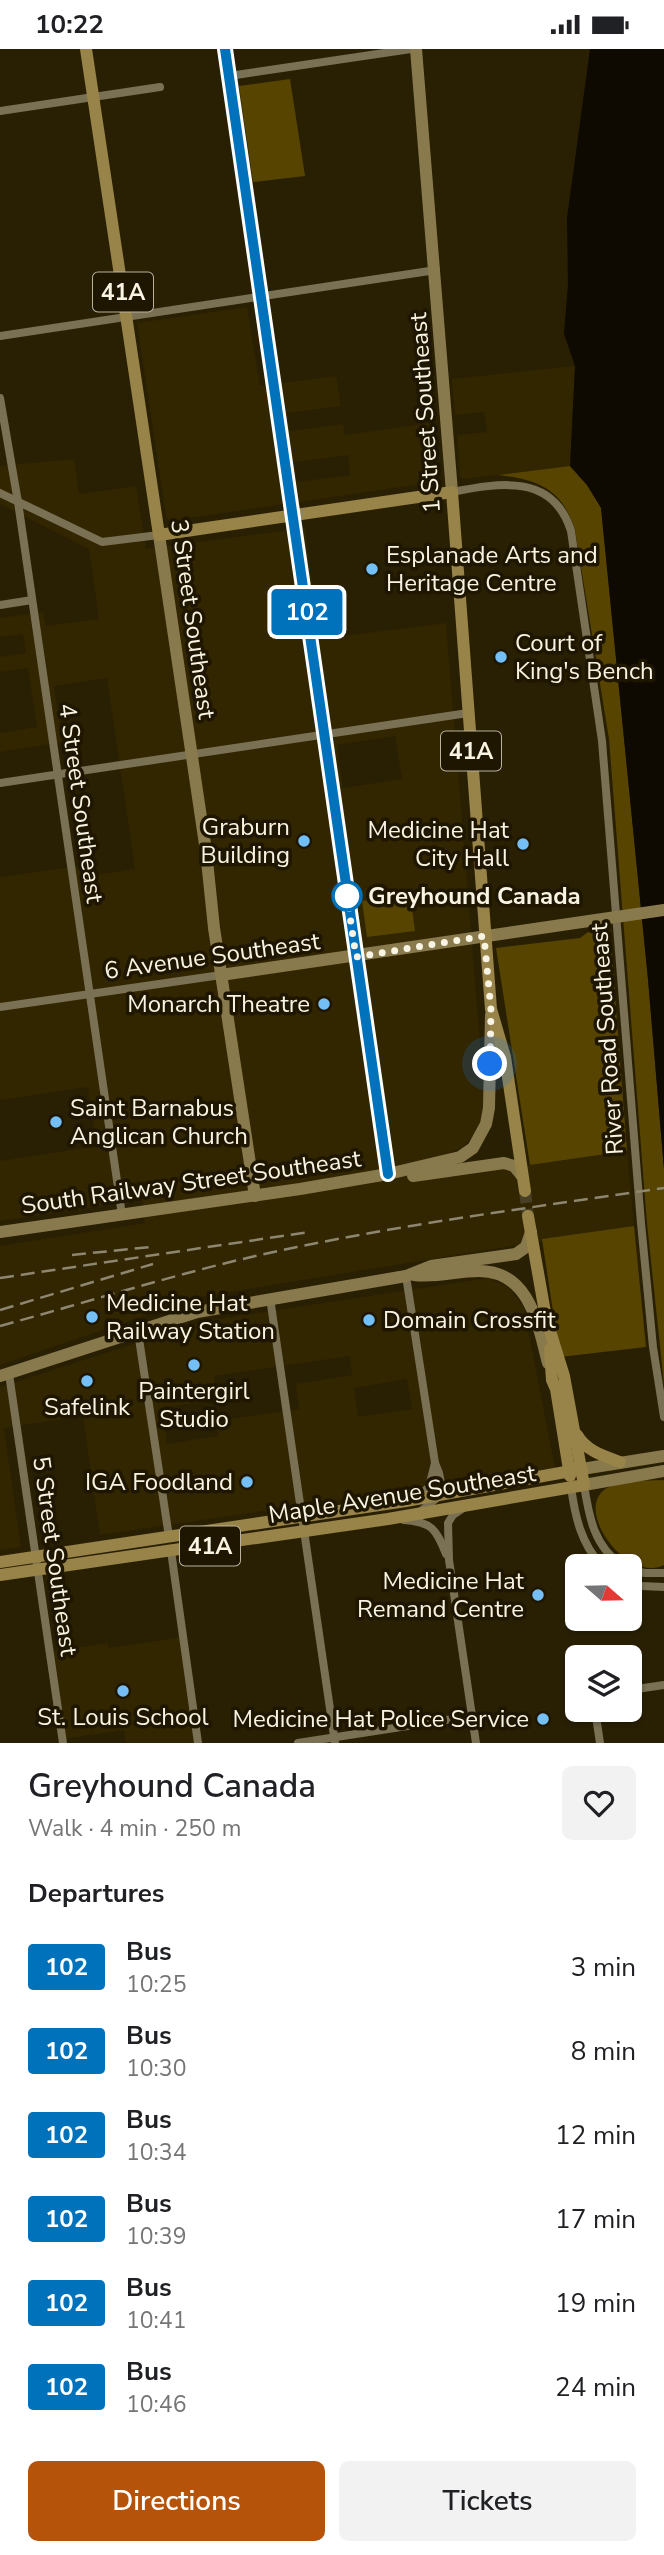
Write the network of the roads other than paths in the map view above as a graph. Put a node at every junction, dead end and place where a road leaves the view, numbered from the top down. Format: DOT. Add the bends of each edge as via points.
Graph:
graph roads {
  1 [pos="86,49"];
  2 [pos="225,49"];
  3 [pos="414,49"];
  4 [pos="229,76"];
  5 [pos="160,86"];
  6 [pos="94,96"];
  7 [pos="0,111"];
  8 [pos="436,270"];
  9 [pos="261,296"];
  10 [pos="126,316"];
  11 [pos="0,336"];
  12 [pos="0,398"];
  13 [pos="452,492"];
  14 [pos="0,493"];
  15 [pos="18,502"];
  16 [pos="293,515"];
  17 [pos="159,535"];
  18 [pos="32,600"];
  19 [pos="0,604"];
  20 [pos="468,713"];
  21 [pos="326,734"];
  22 [pos="192,755"];
  23 [pos="58,775"];
  24 [pos="0,783"];
  25 [pos="664,910"];
  26 [pos="484,936"];
  27 [pos="356,957"];
  28 [pos="221,975"];
  29 [pos="91,994"];
  30 [pos="0,1007"];
  31 [pos="491,1010"];
  32 [pos="388,1174"];
  33 [pos="522,1176"];
  34 [pos="524,1191"];
  35 [pos="255,1196"];
  36 [pos="122,1215"];
  37 [pos="528,1216"];
  38 [pos="0,1232"];
  39 [pos="531,1232"];
  40 [pos="410,1275"];
  41 [pos="270,1298"];
  42 [pos="546,1318"];
  43 [pos="138,1332"];
  44 [pos="4,1375"];
  45 [pos="552,1380"];
  46 [pos="664,1417"];
  47 [pos="575,1431"];
  48 [pos="664,1456"];
  49 [pos="620,1462"];
  50 [pos="435,1463"];
  51 [pos="575,1470"];
  52 [pos="664,1471"];
  53 [pos="577,1486"];
  54 [pos="443,1493"];
  55 [pos="406,1501"];
  56 [pos="467,1506"];
  57 [pos="419,1513"];
  58 [pos="302,1516"];
  59 [pos="388,1519"];
  60 [pos="304,1531"];
  61 [pos="169,1537"];
  62 [pos="171,1552"];
  63 [pos="592,1554"];
  64 [pos="609,1554"];
  65 [pos="449,1560"];
  66 [pos="0,1562"];
  67 [pos="37,1565"];
  68 [pos="642,1572"];
  69 [pos="663,1573"];
  70 [pos="0,1575"];
  71 [pos="642,1586"];
  72 [pos="664,1587"];
  73 [pos="664,1685"];
  74 [pos="642,1688"];
  75 [pos="472,1716"];
  76 [pos="597,1722"];
  77 [pos="334,1740"];
  78 [pos="63,1743"];
  79 [pos="198,1743"];
  80 [pos="299,1743"];
  81 [pos="476,1743"];
  82 [pos="600,1743"];
  1 -- 6 [label="main road, 3 Street Southeast / 41A"];
  2 -- 4 [label="street"];
  3 -- 4 [label="street"];
  3 -- 8 [label="street, 1 Street Southeast"];
  4 -- 9 [label="street"];
  5 -- 6 [label="street"];
  6 -- 7 [label="street"];
  6 -- 10 [label="main road, 3 Street Southeast / 41A"];
  8 -- 9 [label="street"];
  8 -- 13 [label="street, 1 Street Southeast"];
  9 -- 10 [label="street"];
  9 -- 16 [label="street"];
  10 -- 11 [label="street"];
  10 -- 17 [label="main road, 3 Street Southeast / 41A"];
  12 -- 15 [label="street, 4 Street Southeast"];
  13 -- 16 [label="main road"];
  13 -- 20 [label="main road, 1 Street Southeast / 41A"];
  13 -- 46 [label="street, River Road Southeast" via="486,486 529,487 550,497 571,531 602,741 641,1223"];
  14 -- 15 [label="street"];
  15 -- 17 [label="street" via="102,542"];
  15 -- 18 [label="street, 4 Street Southeast"];
  16 -- 17 [label="main road"];
  16 -- 21 [label="street"];
  17 -- 22 [label="street, 3 Street Southeast"];
  18 -- 19 [label="street"];
  18 -- 23 [label="street, 4 Street Southeast"];
  20 -- 21 [label="street"];
  20 -- 26 [label="main road, 1 Street Southeast / 41A"];
  21 -- 22 [label="street"];
  21 -- 27 [label="street"];
  22 -- 23 [label="street"];
  22 -- 28 [label="street, 3 Street Southeast"];
  23 -- 24 [label="street"];
  23 -- 29 [label="street, 4 Street Southeast"];
  25 -- 26 [label="street, 6 Avenue Southeast"];
  26 -- 27 [label="street, 6 Avenue Southeast"];
  26 -- 31 [label="main road, 1 Street Southeast / 41A"];
  27 -- 28 [label="street, 6 Avenue Southeast"];
  27 -- 32 [label="street"];
  28 -- 29 [label="street, 6 Avenue Southeast"];
  28 -- 35 [label="street, 3 Street Southeast"];
  29 -- 30 [label="street, 6 Avenue Southeast"];
  29 -- 36 [label="street, 4 Street Southeast"];
  31 -- 32 [label="street, South Railway Street Southeast" via="489,1108 481,1137 460,1157"];
  31 -- 33 [label="main road, 1 Street Southeast / 41A" via="505,1057"];
  32 -- 33 [label="street, South Railway Street Southeast" via="409,1176 504,1163"];
  32 -- 35 [label="street, South Railway Street Southeast"];
  33 -- 34 [label="main road, 1 Street Southeast / 41A"];
  35 -- 36 [label="street, South Railway Street Southeast"];
  36 -- 38 [label="street, South Railway Street Southeast"];
  37 -- 39 [label="main road"];
  39 -- 40 [label="street" via="526,1247 516,1254 431,1266"];
  39 -- 42 [label="main road"];
  40 -- 41 [label="street"];
  40 -- 45 [label="street" via="480,1271 512,1282 533,1310"];
  40 -- 50 [label="street"];
  41 -- 43 [label="street" via="198,1312"];
  41 -- 58 [label="street"];
  42 -- 45 [label="main road"];
  42 -- 47 [label="main road"];
  43 -- 44 [label="street"];
  43 -- 61 [label="street"];
  44 -- 67 [label="street, 5 Street Southeast"];
  45 -- 51 [label="main road"];
  47 -- 49 [label="main road" via="593,1451"];
  47 -- 51 [label="main road"];
  48 -- 49 [label="street, Maple Avenue Southeast"];
  49 -- 51 [label="street, Maple Avenue Southeast"];
  50 -- 54 [label="street"];
  50 -- 55 [label="street" via="429,1487 418,1498"];
  51 -- 53 [label="main road"];
  51 -- 54 [label="main road, Maple Avenue Southeast / 41A"];
  52 -- 53 [label="street, Maple Avenue Southeast"];
  53 -- 56 [label="main road, Maple Avenue Southeast / 41A"];
  53 -- 63 [label="street" via="575,1512"];
  53 -- 64 [label="street" via="595,1535"];
  54 -- 55 [label="main road, Maple Avenue Southeast / 41A"];
  54 -- 57 [label="street"];
  55 -- 58 [label="main road, Maple Avenue Southeast / 41A"];
  56 -- 57 [label="main road, Maple Avenue Southeast / 41A"];
  56 -- 65 [label="street" via="447,1523"];
  57 -- 59 [label="main road, Maple Avenue Southeast / 41A"];
  58 -- 60 [label="street"];
  58 -- 61 [label="main road, Maple Avenue Southeast / 41A"];
  59 -- 60 [label="main road, Maple Avenue Southeast / 41A"];
  59 -- 65 [label="street" via="432,1527"];
  60 -- 62 [label="main road, Maple Avenue Southeast / 41A"];
  60 -- 77 [label="street"];
  61 -- 67 [label="main road, Maple Avenue Southeast / 41A"];
  62 -- 67 [label="main road, Maple Avenue Southeast / 41A"];
  62 -- 79 [label="street"];
  65 -- 75 [label="street"];
  66 -- 67 [label="main road, Maple Avenue Southeast / 41A"];
  67 -- 70 [label="main road, Maple Avenue Southeast / 41A"];
  67 -- 78 [label="street, 5 Street Southeast"];
  68 -- 69 [label="street"];
  71 -- 72 [label="street"];
  73 -- 74 [label="street"];
  75 -- 77 [label="street"];
  75 -- 81 [label="street"];
  76 -- 82 [label="street"];
  77 -- 80 [label="street"];
}
